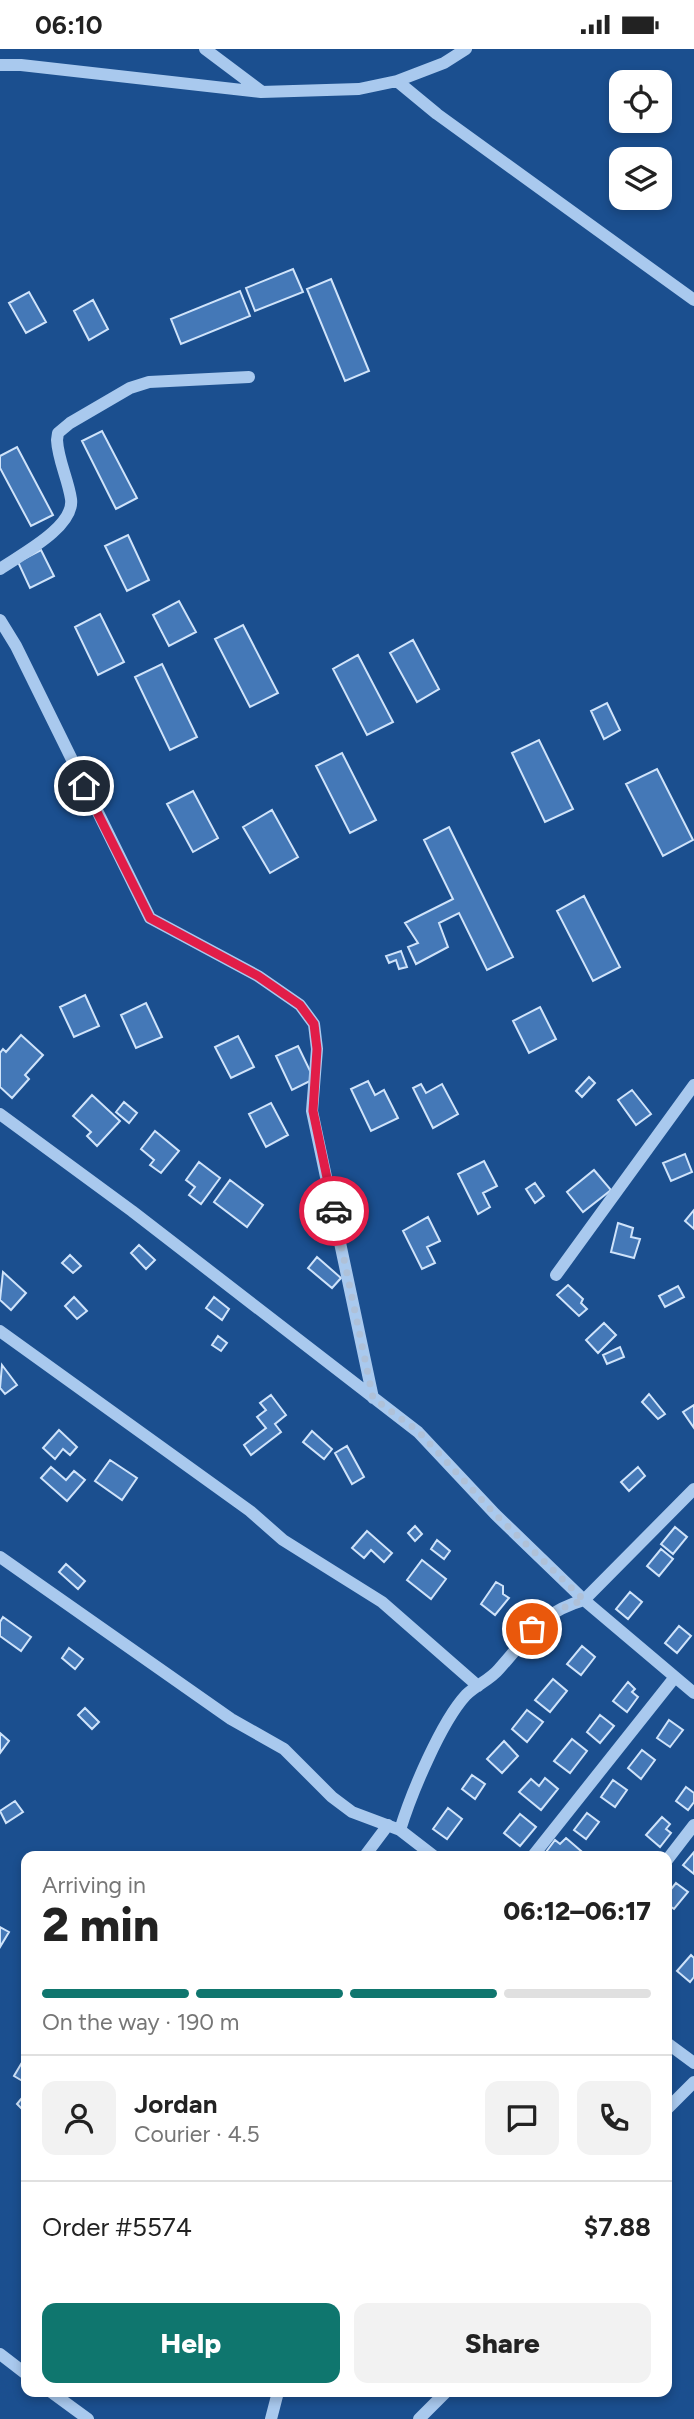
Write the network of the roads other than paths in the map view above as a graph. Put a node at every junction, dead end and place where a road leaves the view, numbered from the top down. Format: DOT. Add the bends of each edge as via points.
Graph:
graph roads {
  1 [pos="205,49"];
  2 [pos="466,49"];
  3 [pos="0,65"];
  4 [pos="397,81"];
  5 [pos="261,92"];
  6 [pos="694,300"];
  7 [pos="249,377"];
  8 [pos="0,569"];
  9 [pos="0,620"];
  10 [pos="694,1085"];
  11 [pos="0,1114"];
  12 [pos="556,1275"];
  13 [pos="0,1331"];
  14 [pos="373,1398"];
  15 [pos="693,1493"];
  16 [pos="0,1557"];
  17 [pos="584,1600"];
  18 [pos="676,1677"];
  19 [pos="478,1686"];
  20 [pos="694,1693"];
  21 [pos="694,1825"];
  22 [pos="394,1828"];
  23 [pos="370,1851"];
  24 [pos="427,1851"];
  25 [pos="537,1851"];
  26 [pos="672,1854"];
  27 [pos="672,2047"];
  28 [pos="694,2063"];
  29 [pos="694,2082"];
  30 [pos="672,2104"];
  31 [pos="0,2354"];
  32 [pos="21,2370"];
  33 [pos="58,2397"];
  34 [pos="277,2397"];
  35 [pos="441,2397"];
  36 [pos="273,2417"];
  37 [pos="88,2419"];
  38 [pos="419,2419"];
  1 -- 5 [label="street"];
  2 -- 4 [label="street"];
  3 -- 5 [label="street"];
  4 -- 5 [label="street" via="359,89"];
  4 -- 6 [label="street"];
  7 -- 8 [label="street" via="149,382 130,388 64,427 58,433 57,448 71,498 68,517"];
  9 -- 14 [label="street" via="150,918 258,976 300,1005 314,1024 313,1111"];
  10 -- 12 [label="street"];
  11 -- 14 [label="street"];
  13 -- 19 [label="street" via="250,1511 283,1540 382,1602"];
  14 -- 17 [label="street" via="418,1431"];
  15 -- 17 [label="street"];
  16 -- 22 [label="street" via="231,1719 284,1749 352,1812"];
  17 -- 18 [label="street"];
  17 -- 19 [label="street" via="543,1618 499,1670"];
  18 -- 20 [label="street"];
  18 -- 25 [label="street"];
  19 -- 22 [label="street" via="466,1695 435,1745"];
  21 -- 26 [label="street"];
  22 -- 23 [label="street"];
  22 -- 24 [label="street"];
  27 -- 28 [label="street"];
  29 -- 30 [label="street"];
  31 -- 32 [label="street"];
  33 -- 37 [label="street"];
  34 -- 36 [label="street"];
  35 -- 38 [label="street"];
}
